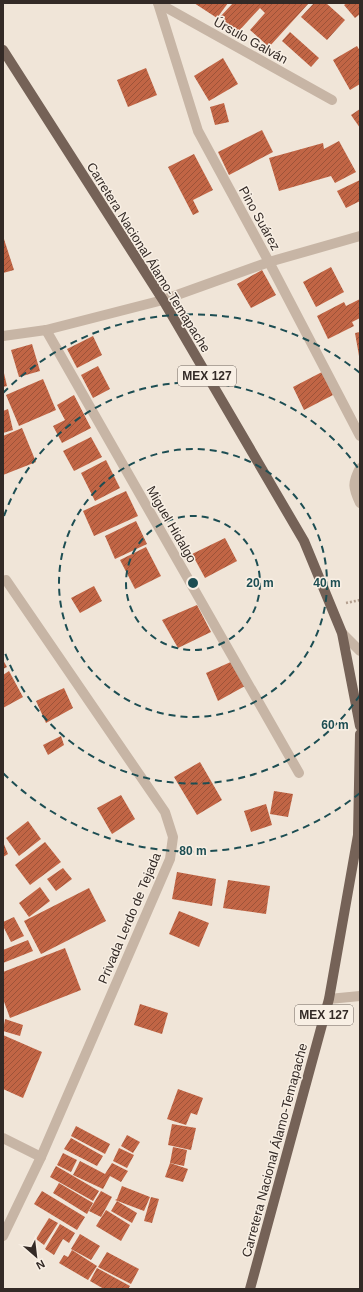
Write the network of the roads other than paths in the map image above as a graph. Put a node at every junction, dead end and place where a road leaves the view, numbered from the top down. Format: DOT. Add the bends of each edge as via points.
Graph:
graph roads {
  1 [pos="158,3"];
  2 [pos="3,50"];
  3 [pos="332,100"];
  4 [pos="360,236"];
  5 [pos="269,262"];
  6 [pos="163,300"];
  7 [pos="46,330"];
  8 [pos="3,336"];
  9 [pos="360,436"];
  10 [pos="360,468"];
  11 [pos="360,503"];
  12 [pos="6,580"];
  13 [pos="342,633"];
  14 [pos="360,651"];
  15 [pos="360,726"];
  16 [pos="360,734"];
  17 [pos="299,773"];
  18 [pos="360,996"];
  19 [pos="329,999"];
  20 [pos="3,1138"];
  21 [pos="41,1158"];
  22 [pos="3,1236"];
  23 [pos="250,1289"];
  1 -- 3 [label="street, Úrsulo Galván"];
  1 -- 5 [label="street, Pino Suárez" via="198,131"];
  2 -- 6 [label="main road, Carretera Nacional Álamo-Temapache / MEX 127"];
  4 -- 5 [label="street"];
  5 -- 6 [label="street"];
  5 -- 9 [label="street, Pino Suárez"];
  6 -- 7 [label="street"];
  6 -- 13 [label="main road, Carretera Nacional Álamo-Temapache / MEX 127" via="304,541"];
  7 -- 8 [label="street"];
  7 -- 17 [label="street, Miguel Hidalgo"];
  10 -- 11 [label="street" via="354,479 354,490"];
  12 -- 21 [label="street, Privada Lerdo de Tejada" via="165,812 172,837 170,859"];
  13 -- 14 [label="street"];
  13 -- 15 [label="main road, Carretera Nacional Álamo-Temapache / MEX 127"];
  16 -- 19 [label="main road, Carretera Nacional Álamo-Temapache / MEX 127" via="358,835"];
  18 -- 19 [label="street"];
  19 -- 23 [label="main road, Carretera Nacional Álamo-Temapache / MEX 127"];
  20 -- 21 [label="street"];
  21 -- 22 [label="street, Privada Lerdo de Tejada"];
}
